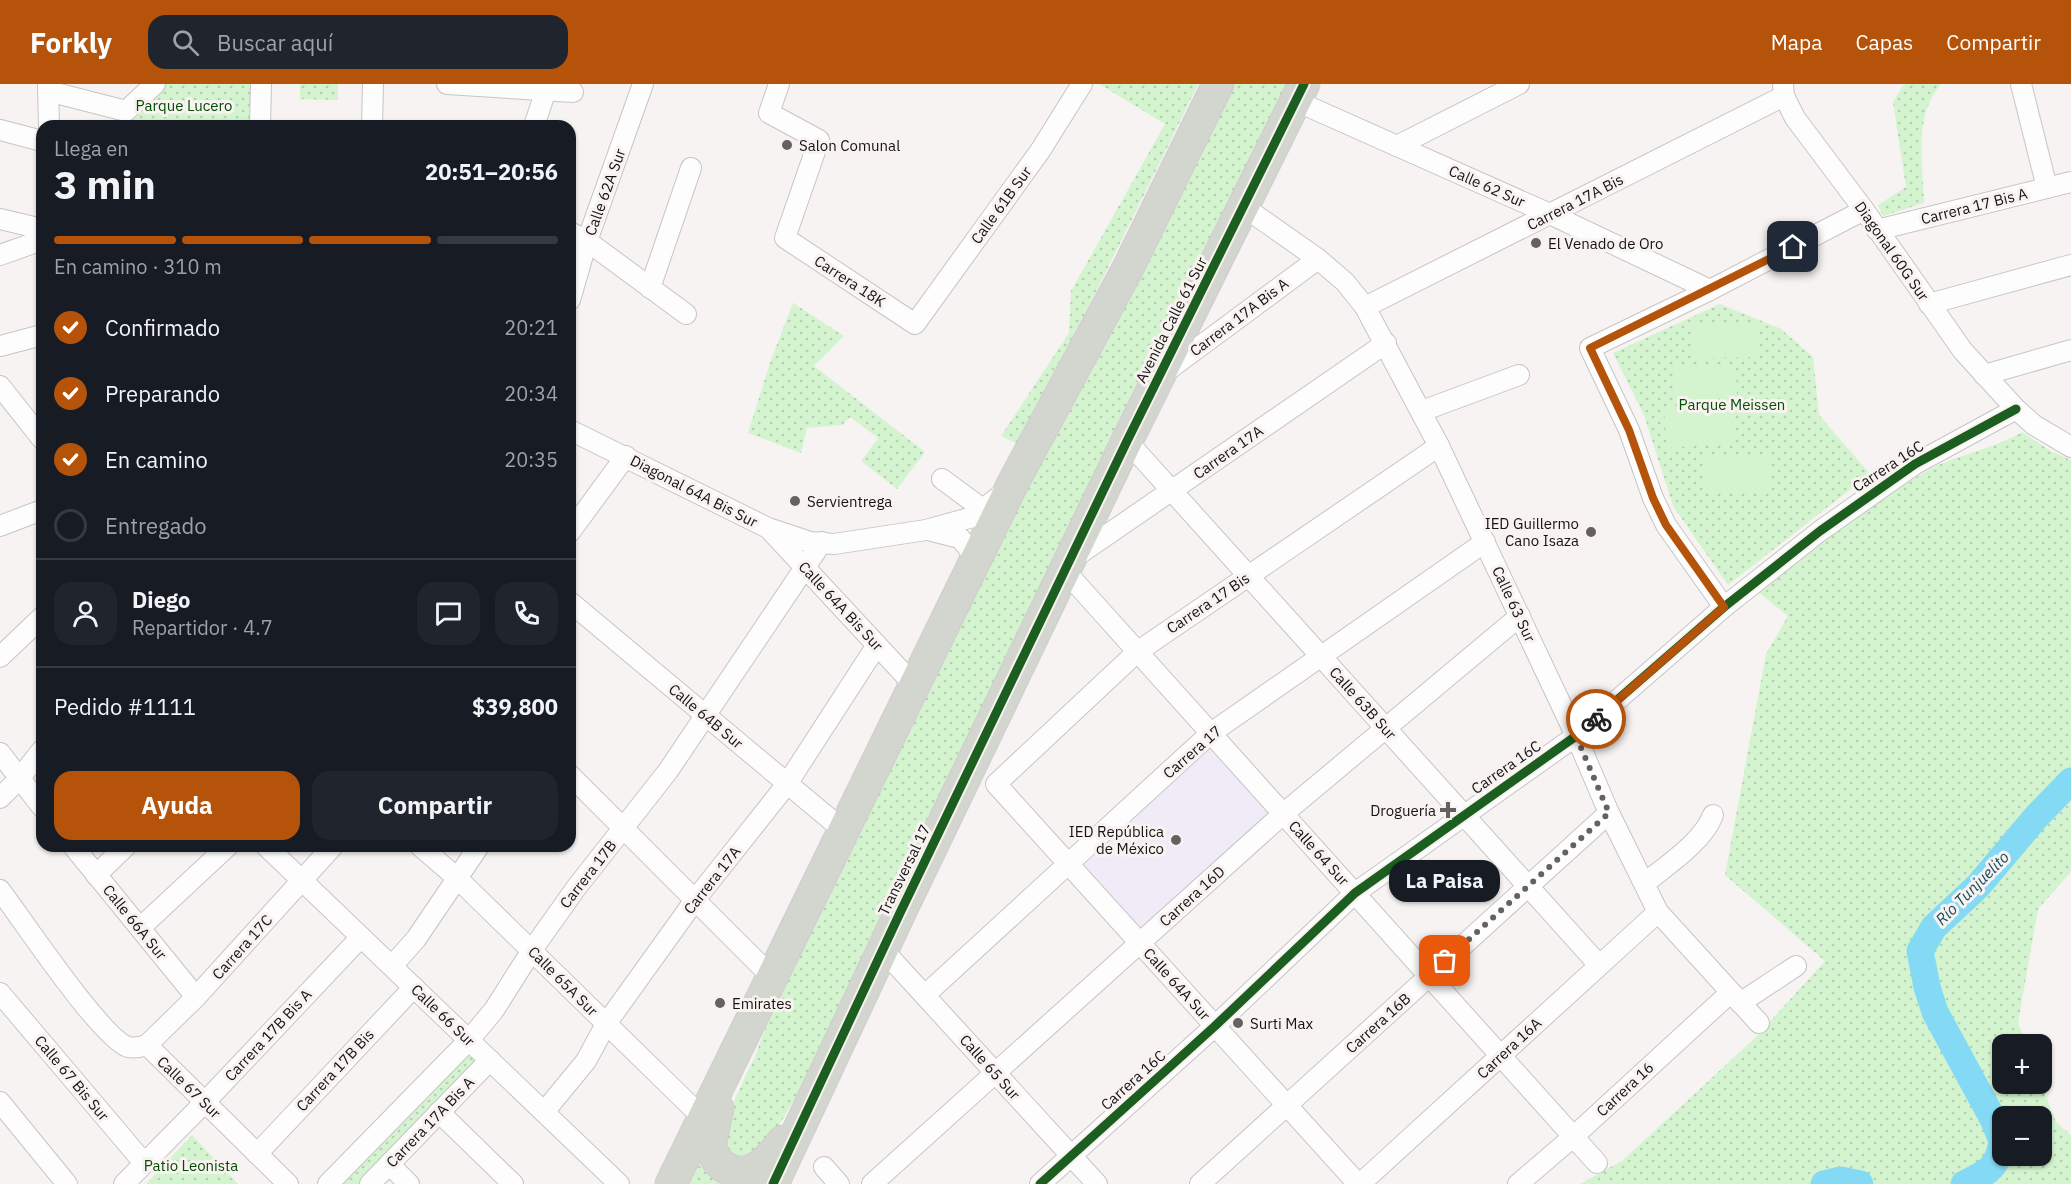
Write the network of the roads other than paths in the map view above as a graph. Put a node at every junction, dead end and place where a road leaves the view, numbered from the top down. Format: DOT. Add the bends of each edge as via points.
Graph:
graph roads {
  1 [pos="155,84"];
  2 [pos="261,84"];
  3 [pos="373,84"];
  4 [pos="447,84"];
  5 [pos="643,84"];
  6 [pos="779,84"];
  7 [pos="1082,84"];
  8 [pos="1218,84"];
  9 [pos="1519,84"];
  10 [pos="2021,84"];
  11 [pos="519,86"];
  12 [pos="48,87"];
  13 [pos="546,90"];
  14 [pos="1784,90"];
  15 [pos="573,92"];
  16 [pos="1300,93"];
  17 [pos="49,120"];
  18 [pos="260,120"];
  19 [pos="372,120"];
  20 [pos="536,120"];
  21 [pos="0,130"];
  22 [pos="36,139"];
  23 [pos="1397,146"];
  24 [pos="691,168"];
  25 [pos="2071,182"];
  26 [pos="2047,188"];
  27 [pos="1244,207"];
  28 [pos="1864,210"];
  29 [pos="1550,214"];
  30 [pos="0,219"];
  31 [pos="36,228"];
  32 [pos="1877,230"];
  33 [pos="579,237"];
  34 [pos="36,242"];
  35 [pos="0,255"];
  36 [pos="576,258"];
  37 [pos="1318,259"];
  38 [pos="2071,265"];
  39 [pos="650,288"];
  40 [pos="1710,290"];
  41 [pos="1929,304"];
  42 [pos="1365,307"];
  43 [pos="686,314"];
  44 [pos="915,324"];
  45 [pos="36,336"];
  46 [pos="1386,343"];
  47 [pos="0,346"];
  48 [pos="2071,350"];
  49 [pos="1519,375"];
  50 [pos="1984,375"];
  51 [pos="1160,376"];
  52 [pos="0,386"];
  53 [pos="2016,408"];
  54 [pos="1422,411"];
  55 [pos="36,431"];
  56 [pos="576,433"];
  57 [pos="1127,441"];
  58 [pos="1439,446"];
  59 [pos="2071,447"];
  60 [pos="626,456"];
  61 [pos="942,479"];
  62 [pos="1013,483"];
  63 [pos="1172,491"];
  64 [pos="984,510"];
  65 [pos="36,512"];
  66 [pos="576,524"];
  67 [pos="0,526"];
  68 [pos="768,528"];
  69 [pos="926,530"];
  70 [pos="822,542"];
  71 [pos="1485,542"];
  72 [pos="976,558"];
  73 [pos="1068,566"];
  74 [pos="805,568"];
  75 [pos="1248,576"];
  76 [pos="576,607"];
  77 [pos="1724,607"];
  78 [pos="1520,616"];
  79 [pos="36,623"];
  80 [pos="877,645"];
  81 [pos="1137,651"];
  82 [pos="1321,656"];
  83 [pos="0,657"];
  84 [pos="914,685"];
  85 [pos="706,716"];
  86 [pos="1386,728"];
  87 [pos="1210,733"];
  88 [pos="1576,736"];
  89 [pos="0,753"];
  90 [pos="36,758"];
  91 [pos="19,779"];
  92 [pos="576,780"];
  93 [pos="787,784"];
  94 [pos="996,784"];
  95 [pos="0,798"];
  96 [pos="36,800"];
  97 [pos="1609,813"];
  98 [pos="1283,814"];
  99 [pos="1713,815"];
  100 [pos="1464,816"];
  101 [pos="623,828"];
  102 [pos="843,830"];
  103 [pos="78,852"];
  104 [pos="120,852"];
  105 [pos="222,852"];
  106 [pos="272,852"];
  107 [pos="328,852"];
  108 [pos="427,852"];
  109 [pos="475,852"];
  110 [pos="1069,864"];
  111 [pos="96,874"];
  112 [pos="457,878"];
  113 [pos="302,882"];
  114 [pos="1645,883"];
  115 [pos="1528,886"];
  116 [pos="0,890"];
  117 [pos="1355,894"];
  118 [pos="695,900"];
  119 [pos="1658,912"];
  120 [pos="140,928"];
  121 [pos="361,937"];
  122 [pos="1140,944"];
  123 [pos="532,950"];
  124 [pos="883,950"];
  125 [pos="1599,965"];
  126 [pos="392,966"];
  127 [pos="1796,966"];
  128 [pos="1429,976"];
  129 [pos="772,977"];
  130 [pos="414,987"];
  131 [pos="0,993"];
  132 [pos="925,995"];
  133 [pos="196,997"];
  134 [pos="1735,998"];
  135 [pos="1759,1023"];
  136 [pos="606,1024"];
  137 [pos="1215,1026"];
  138 [pos="469,1040"];
  139 [pos="147,1046"];
  140 [pos="1501,1056"];
  141 [pos="490,1060"];
  142 [pos="996,1073"];
  143 [pos="724,1079"];
  144 [pos="0,1102"];
  145 [pos="205,1102"];
  146 [pos="811,1104"];
  147 [pos="1287,1105"];
  148 [pos="439,1112"];
  149 [pos="544,1112"];
  150 [pos="704,1118"];
  151 [pos="1574,1137"];
  152 [pos="257,1154"];
  153 [pos="1071,1155"];
  154 [pos="144,1163"];
  155 [pos="1597,1163"];
  156 [pos="389,1164"];
  157 [pos="824,1167"];
  158 [pos="67,1184"];
  159 [pos="124,1184"];
  160 [pos="288,1184"];
  161 [pos="328,1184"];
  162 [pos="370,1184"];
  163 [pos="409,1184"];
  164 [pos="513,1184"];
  165 [pos="619,1184"];
  166 [pos="671,1184"];
  167 [pos="773,1184"];
  168 [pos="839,1184"];
  169 [pos="872,1184"];
  170 [pos="1040,1184"];
  171 [pos="1097,1184"];
  172 [pos="1200,1184"];
  173 [pos="1359,1184"];
  174 [pos="1518,1184"];
  1 -- 12 [label="street" via="126,111"];
  2 -- 18 [label="street"];
  3 -- 19 [label="street"];
  4 -- 11 [label="street"];
  5 -- 33 [label="street, Calle 62A Sur"];
  6 -- 44 [label="street, Carrera 18K" via="770,113 819,140 785,238"];
  7 -- 44 [label="street, Calle 61B Sur" via="1040,151"];
  8 -- 62 [label="highway" via="1128,268"];
  9 -- 23 [label="street"];
  10 -- 26 [label="street"];
  11 -- 13 [label="street"];
  12 -- 17 [label="street"];
  13 -- 15 [label="street"];
  13 -- 20 [label="street"];
  14 -- 28 [label="street, Diagonal 60G Sur" via="1795,118"];
  14 -- 29 [label="street, Carrera 17A Bis"];
  16 -- 23 [label="street, Calle 62 Sur"];
  16 -- 27 [label="highway, Avenida Calle 61 Sur"];
  21 -- 22 [label="street"];
  23 -- 29 [label="street, Calle 62 Sur"];
  24 -- 39 [label="street"];
  25 -- 26 [label="street, Carrera 17 Bis A"];
  26 -- 32 [label="street, Carrera 17 Bis A"];
  27 -- 37 [label="street, Calle 63 Sur"];
  27 -- 51 [label="highway, Avenida Calle 61 Sur"];
  28 -- 32 [label="street, Diagonal 60G Sur"];
  28 -- 40 [label="street"];
  29 -- 40 [label="street, Calle 62 Sur"];
  29 -- 42 [label="street, Carrera 17A Bis"];
  30 -- 31 [label="street"];
  32 -- 41 [label="street, Diagonal 60G Sur"];
  33 -- 36 [label="street, Calle 62A Sur"];
  33 -- 39 [label="street"];
  34 -- 35 [label="street"];
  37 -- 42 [label="street, Calle 63 Sur"];
  37 -- 51 [label="street, Carrera 17A Bis A"];
  38 -- 41 [label="street"];
  39 -- 43 [label="street"];
  40 -- 77 [label="street" via="1590,348 1629,430 1666,525"];
  41 -- 50 [label="street, Diagonal 60G Sur"];
  42 -- 46 [label="street, Calle 63 Sur"];
  45 -- 47 [label="street"];
  46 -- 54 [label="street, Calle 63 Sur"];
  46 -- 63 [label="street, Carrera 17A"];
  48 -- 50 [label="street"];
  49 -- 54 [label="street"];
  50 -- 53 [label="street, Diagonal 60G Sur"];
  51 -- 57 [label="highway, Avenida Calle 61 Sur"];
  52 -- 55 [label="street"];
  53 -- 59 [label="street" via="2034,425"];
  53 -- 77 [label="street, Carrera 16C" via="1916,464 1820,531"];
  54 -- 58 [label="street, Calle 63 Sur"];
  56 -- 60 [label="street, Diagonal 64A Bis Sur"];
  57 -- 63 [label="street, Calle 63B Sur"];
  57 -- 73 [label="highway, Avenida Calle 61 Sur"];
  58 -- 71 [label="street, Calle 63 Sur"];
  58 -- 75 [label="street, Carrera 17 Bis"];
  60 -- 66 [label="street"];
  60 -- 68 [label="street, Diagonal 64A Bis Sur"];
  61 -- 64 [label="street"];
  62 -- 64 [label="street"];
  62 -- 72 [label="highway"];
  63 -- 73 [label="street, Carrera 17A"];
  63 -- 75 [label="street, Calle 63B Sur"];
  64 -- 69 [label="street" via="960,522"];
  65 -- 67 [label="street"];
  68 -- 70 [label="street, Diagonal 64A Bis Sur"];
  68 -- 74 [label="street, Calle 64A Bis Sur"];
  69 -- 70 [label="street, Diagonal 64A Bis Sur" via="834,544"];
  69 -- 72 [label="street" via="960,538"];
  70 -- 74 [label="street, Carrera 17B"];
  71 -- 78 [label="street, Calle 63 Sur"];
  71 -- 82 [label="street, Carrera 17"];
  72 -- 84 [label="highway"];
  73 -- 81 [label="street, Calle 64 Sur"];
  73 -- 124 [label="highway, Transversal 17"];
  74 -- 80 [label="street, Calle 64A Bis Sur"];
  74 -- 85 [label="street, Carrera 17B"];
  75 -- 81 [label="street, Carrera 17 Bis"];
  75 -- 82 [label="street, Calle 63B Sur"];
  76 -- 85 [label="street, Calle 64B Sur"];
  77 -- 88 [label="street, Carrera 16C"];
  78 -- 86 [label="street, Carrera 16D"];
  78 -- 88 [label="street, Calle 63 Sur"];
  79 -- 83 [label="street"];
  80 -- 84 [label="street, Calle 64A Bis Sur"];
  80 -- 93 [label="street, Carrera 17A"];
  81 -- 87 [label="street, Calle 64 Sur"];
  81 -- 94 [label="street, Carrera 17 Bis"];
  82 -- 86 [label="street, Calle 63B Sur"];
  82 -- 87 [label="street, Carrera 17"];
  84 -- 102 [label="highway"];
  85 -- 93 [label="street, Calle 64B Sur"];
  85 -- 101 [label="street, Carrera 17B" via="669,771"];
  86 -- 98 [label="street, Carrera 16D"];
  86 -- 100 [label="street, Calle 63B Sur"];
  87 -- 98 [label="street, Calle 64 Sur"];
  87 -- 110 [label="street, Carrera 17"];
  88 -- 97 [label="street, Calle 63 Sur"];
  88 -- 100 [label="street, Carrera 16C"];
  89 -- 91 [label="street"];
  90 -- 91 [label="street"];
  91 -- 95 [label="street"];
  91 -- 96 [label="street"];
  92 -- 101 [label="street"];
  93 -- 102 [label="street, Calle 64B Sur"];
  93 -- 118 [label="street, Carrera 17A"];
  94 -- 110 [label="street, Calle 64A Sur"];
  97 -- 114 [label="street, Calle 63 Sur"];
  97 -- 115 [label="street, Carrera 16B"];
  98 -- 117 [label="street, Calle 64 Sur"];
  98 -- 122 [label="street, Carrera 16D"];
  99 -- 114 [label="street" via="1700,836"];
  100 -- 115 [label="street, Calle 63B Sur"];
  100 -- 117 [label="street, Carrera 16C"];
  101 -- 118 [label="street"];
  101 -- 123 [label="street, Carrera 17B"];
  102 -- 129 [label="highway"];
  103 -- 111 [label="street, Calle 66A Sur"];
  104 -- 111 [label="street"];
  105 -- 120 [label="street"];
  106 -- 113 [label="street, Calle 66 Sur"];
  107 -- 113 [label="street, Carrera 17C"];
  108 -- 112 [label="street, Calle 65A Sur"];
  109 -- 112 [label="street"];
  110 -- 122 [label="street, Calle 64A Sur"];
  110 -- 132 [label="street, Carrera 17"];
  111 -- 120 [label="street, Calle 66A Sur"];
  112 -- 123 [label="street, Calle 65A Sur"];
  112 -- 126 [label="street" via="416,939"];
  113 -- 121 [label="street, Calle 66 Sur"];
  113 -- 133 [label="street, Carrera 17C"];
  114 -- 119 [label="street, Calle 63 Sur"];
  115 -- 125 [label="street, Calle 63B Sur"];
  115 -- 128 [label="street, Carrera 16B"];
  116 -- 139 [label="street, Calle 67 Sur" via="92,1014 128,1047"];
  117 -- 128 [label="street, Calle 64 Sur"];
  117 -- 137 [label="street, Carrera 16C"];
  118 -- 129 [label="street"];
  118 -- 136 [label="street, Carrera 17A"];
  119 -- 125 [label="street, Carrera 16A"];
  119 -- 134 [label="street, Calle 63 Sur"];
  120 -- 133 [label="street, Calle 66A Sur"];
  121 -- 126 [label="street, Calle 66 Sur"];
  121 -- 145 [label="street, Carrera 17B Bis A"];
  122 -- 137 [label="street, Calle 64A Sur"];
  122 -- 142 [label="street, Carrera 16D"];
  123 -- 136 [label="street, Calle 65A Sur"];
  123 -- 138 [label="street, Carrera 17B" via="494,1010"];
  124 -- 132 [label="street, Calle 65 Sur"];
  124 -- 146 [label="highway, Transversal 17"];
  125 -- 140 [label="street, Carrera 16A"];
  126 -- 130 [label="street, Calle 66 Sur"];
  127 -- 134 [label="street, Carrera 16"];
  128 -- 140 [label="street, Calle 64 Sur"];
  128 -- 147 [label="street, Carrera 16B"];
  129 -- 143 [label="highway"];
  130 -- 138 [label="street, Calle 66 Sur"];
  130 -- 152 [label="street, Carrera 17B Bis"];
  131 -- 154 [label="street, Calle 67 Bis Sur"];
  132 -- 142 [label="street, Calle 65 Sur"];
  133 -- 139 [label="street, Carrera 17C"];
  134 -- 135 [label="street, Calle 63 Sur"];
  134 -- 151 [label="street, Carrera 16"];
  136 -- 149 [label="street, Carrera 17A" via="586,1061"];
  136 -- 150 [label="street, Calle 65A Sur"];
  137 -- 147 [label="street, Calle 64A Sur"];
  137 -- 153 [label="street, Carrera 16C"];
  138 -- 141 [label="street, Calle 66 Sur"];
  138 -- 161 [label="street, Carrera 17B"];
  139 -- 145 [label="street, Calle 67 Sur"];
  140 -- 151 [label="street, Calle 64 Sur"];
  140 -- 173 [label="street, Carrera 16A"];
  141 -- 148 [label="street, Carrera 17A Bis A"];
  141 -- 149 [label="street, Calle 66 Sur"];
  142 -- 153 [label="street, Calle 65 Sur"];
  142 -- 169 [label="street, Carrera 16D"];
  143 -- 146 [label="highway" via="711,1147 724,1168 740,1174 763,1165"];
  143 -- 150 [label="highway"];
  144 -- 158 [label="street"];
  145 -- 152 [label="street, Calle 67 Sur"];
  145 -- 154 [label="street, Carrera 17B Bis A"];
  146 -- 167 [label="highway, Transversal 17"];
  147 -- 172 [label="street, Carrera 16B"];
  147 -- 173 [label="street, Calle 64A Sur"];
  148 -- 156 [label="street, Carrera 17A Bis A"];
  148 -- 164 [label="street"];
  149 -- 165 [label="street, Calle 66 Sur"];
  150 -- 166 [label="highway"];
  151 -- 155 [label="street, Calle 64 Sur"];
  151 -- 174 [label="street, Carrera 16"];
  152 -- 160 [label="street, Calle 67 Sur"];
  153 -- 170 [label="street, Carrera 16C"];
  153 -- 171 [label="street, Calle 65 Sur"];
  154 -- 159 [label="street, Carrera 17B Bis A"];
  156 -- 162 [label="street, Carrera 17A Bis A"];
  156 -- 163 [label="street"];
  157 -- 168 [label="street"];
}
